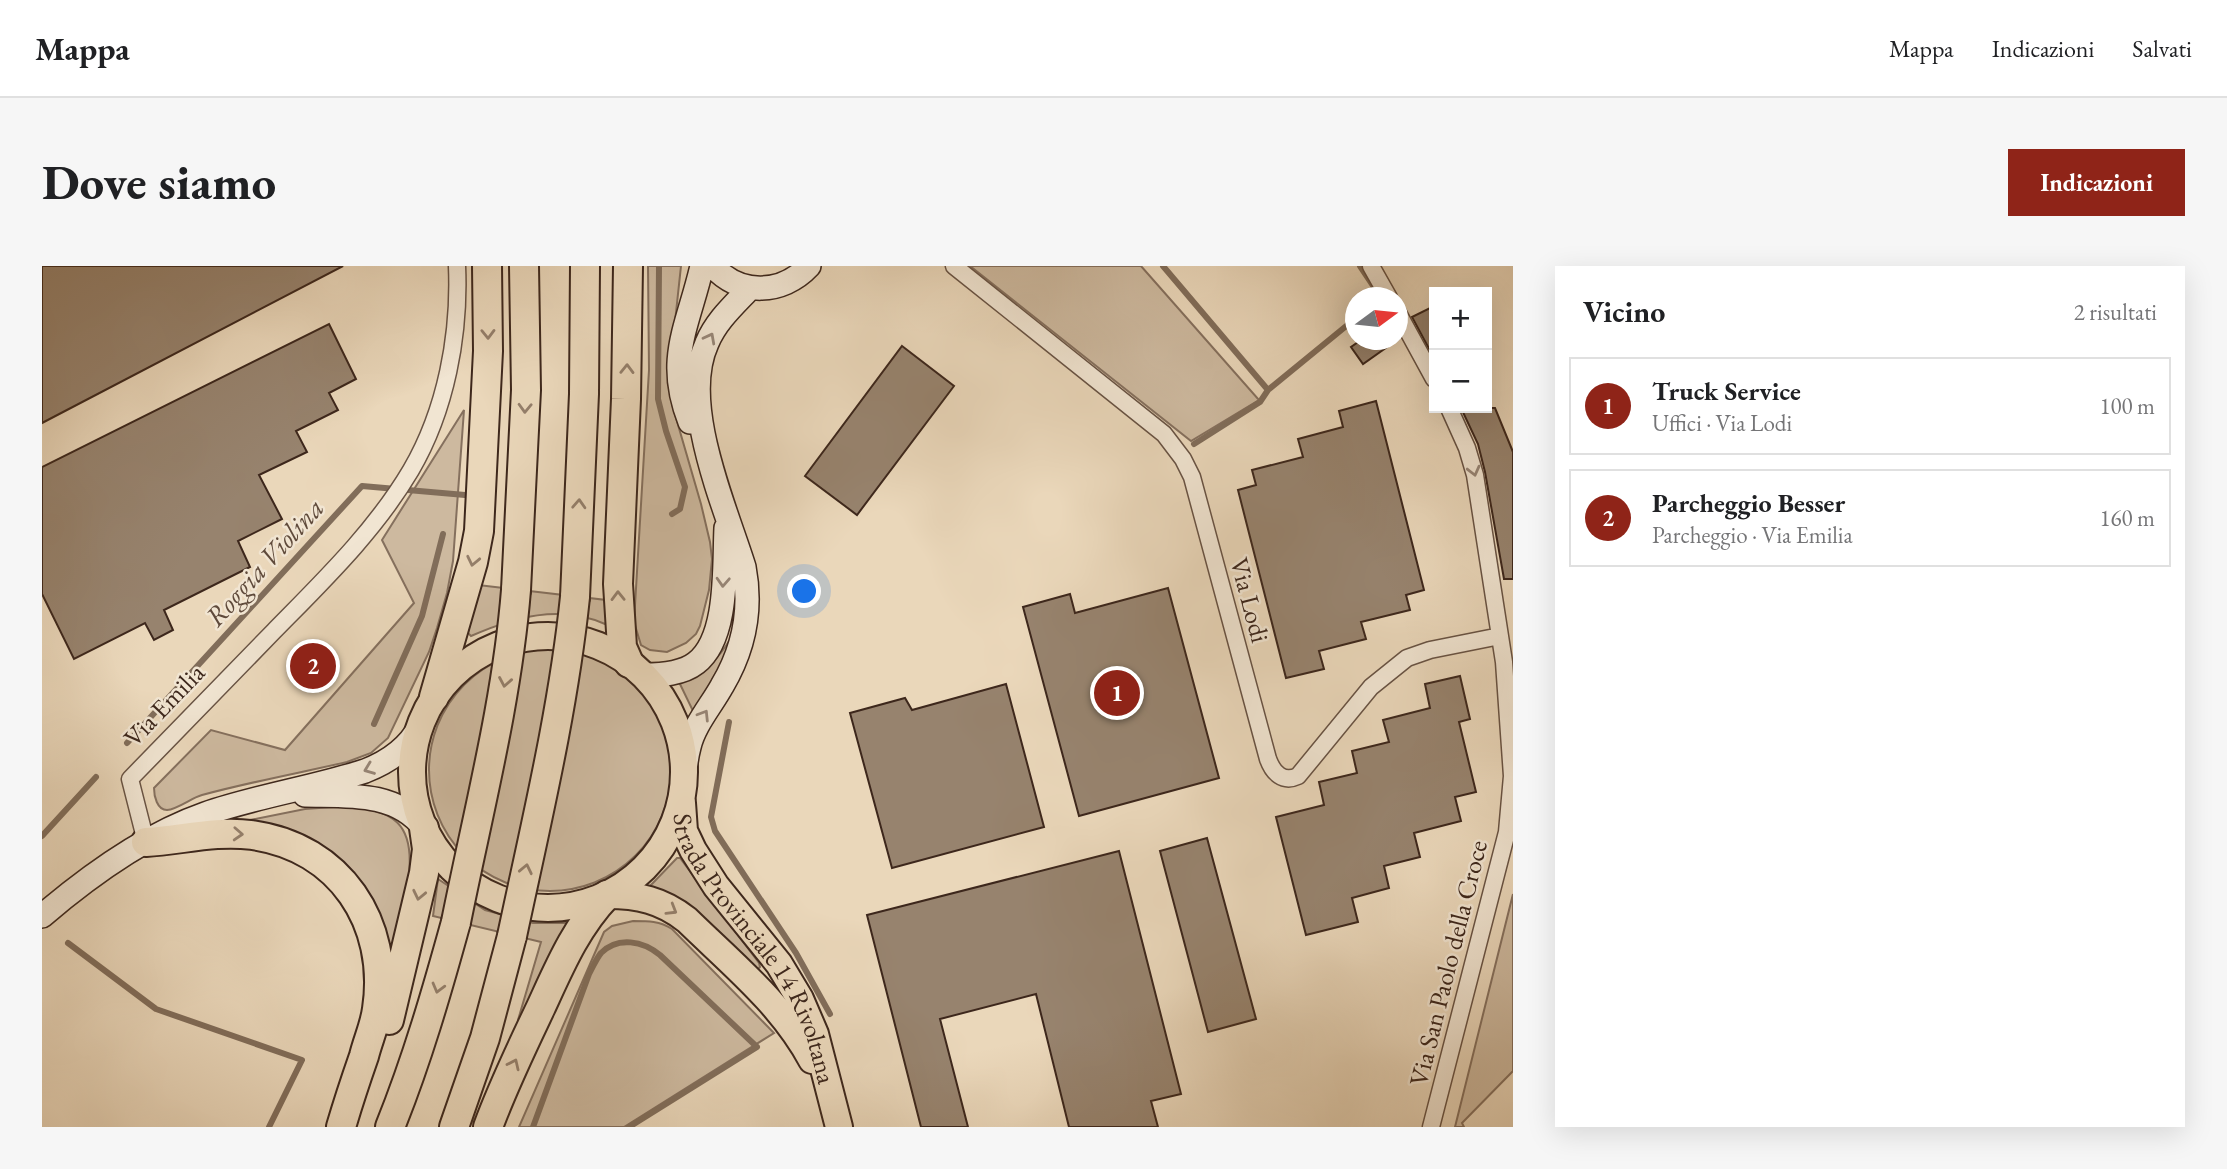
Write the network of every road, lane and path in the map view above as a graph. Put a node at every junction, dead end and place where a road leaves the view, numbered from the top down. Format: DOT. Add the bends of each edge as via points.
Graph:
graph roads {
  1 [pos="457,266"];
  2 [pos="487,266"];
  3 [pos="524,266"];
  4 [pos="586,266"];
  5 [pos="628,266"];
  6 [pos="702,266"];
  7 [pos="713,266"];
  8 [pos="808,266"];
  9 [pos="954,266"];
  10 [pos="1371,266"];
  11 [pos="1383,287"];
  12 [pos="750,288"];
  13 [pos="1408,331"];
  14 [pos="1429,370"];
  15 [pos="1451,413"];
  16 [pos="707,452"];
  17 [pos="727,514"];
  18 [pos="1500,636"];
  19 [pos="636,669"];
  20 [pos="434,698"];
  21 [pos="420,726"];
  22 [pos="683,789"];
  23 [pos="277,795"];
  24 [pos="424,828"];
  25 [pos="146,842"];
  26 [pos="607,895"];
  27 [pos="42,916"];
  28 [pos="832,1097"];
  29 [pos="341,1127"];
  30 [pos="348,1127"];
  31 [pos="390,1127"];
  32 [pos="454,1127"];
  33 [pos="488,1127"];
  34 [pos="839,1127"];
  35 [pos="1431,1127"];
  1 -- 25 [label="street, Via Emilia" via="451,358 434,418 407,477 342,562 130,779"];
  2 -- 20 [label="highway, one-way" via="488,351 479,531"];
  3 -- 31 [label="highway, one-way, bridge" via="526,390 513,627 456,922 429,1018"];
  32 -- 4 [label="highway, one-way, bridge" via="485,1038 512,936 571,637"];
  19 -- 5 [label="highway, one-way" via="622,647 618,584"];
  6 -- 16 [label="main road" via="681,342 678,377 685,410"];
  7 -- 12 [label="main road" via="729,280"];
  8 -- 12 [label="main road" via="780,286"];
  9 -- 18 [label="street, Via Lodi" via="1161,431 1184,459 1268,759 1279,776 1298,776 1371,687 1407,658"];
  10 -- 11 [label="street"];
  16 -- 12 [label="main road, one-way" via="697,393 702,353 721,320"];
  13 -- 14 [label="street"];
  15 -- 18 [label="street, Via San Paolo della Croce, one-way" via="1475,475"];
  16 -- 17 [label="main road"];
  17 -- 19 [label="main road, one-way" via="722,600 709,648 689,667 667,673"];
  22 -- 17 [label="main road, one-way" via="689,746 730,672 747,618 745,575"];
  18 -- 35 [label="street, Via San Paolo della Croce" via="1511,757 1510,811"];
  19 -- 20 [label="main road" via="606,648 575,638 524,638 473,658"];
  19 -- 22 [label="main road, Strada Provinciale 14 Rivoltana" via="659,692 674,720 682,747"];
  20 -- 21 [label="main road"];
  21 -- 23 [label="main road, one-way" via="406,746 375,767"];
  21 -- 24 [label="main road" via="412,781"];
  22 -- 26 [label="main road" via="672,829 655,856 633,879"];
  22 -- 28 [label="main road, Strada Provinciale 14 Rivoltana" via="684,831 693,850 800,999"];
  23 -- 24 [label="main road" via="378,800 397,805"];
  23 -- 25 [label="main road" via="204,815"];
  24 -- 26 [label="main road" via="456,872 497,898 527,907 557,908"];
  24 -- 30 [label="highway, one-way" via="426,864 399,982"];
  25 -- 27 [label="main road"];
  25 -- 29 [label="highway, one-way" via="220,834 265,838 318,859 350,889 372,934 379,983 375,1019"];
  26 -- 28 [label="main road, Strada Provinciale 14 Rivoltana, one-way" via="651,900 687,920 778,1010 801,1040"];
  33 -- 26 [label="highway, one-way" via="566,953 587,917"];
  28 -- 34 [label="main road, Strada Provinciale 14 Rivoltana"];
}
